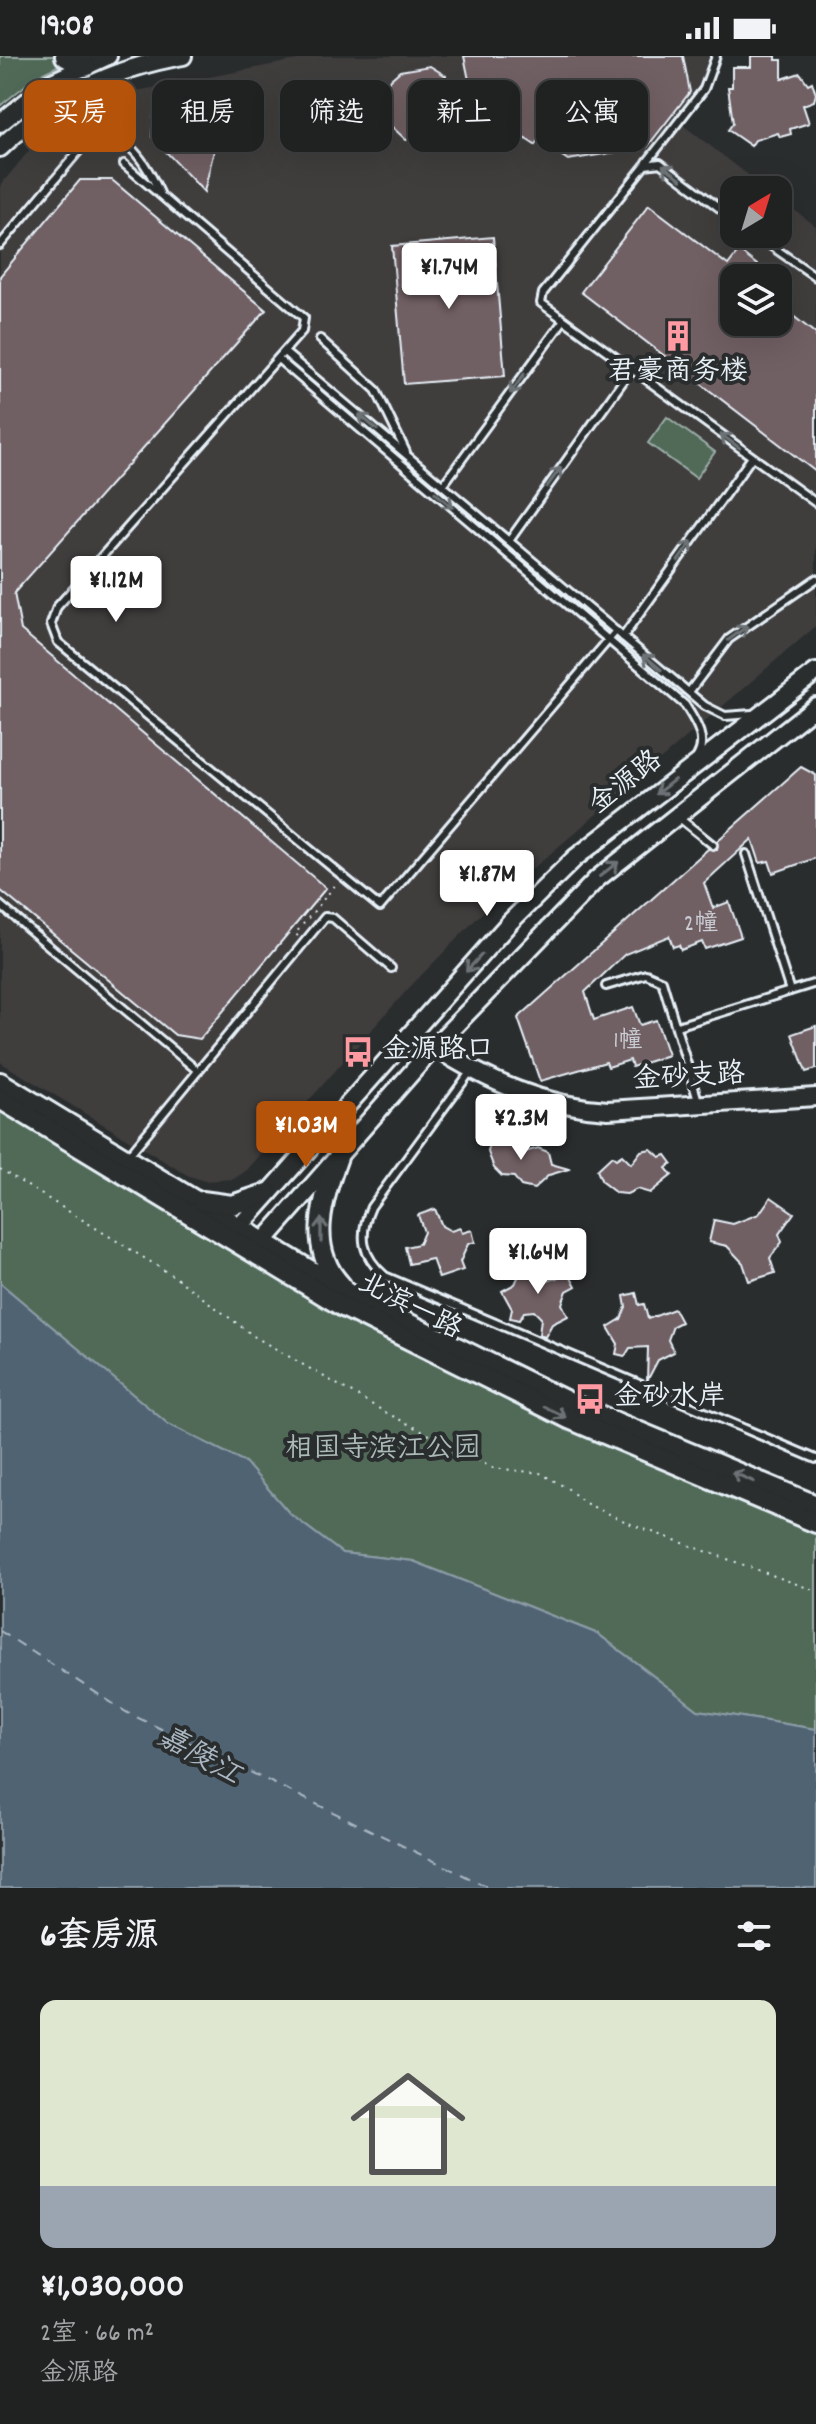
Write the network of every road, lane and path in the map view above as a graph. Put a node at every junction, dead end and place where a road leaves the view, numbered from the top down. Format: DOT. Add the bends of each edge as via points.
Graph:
graph roads {
  1 [pos="108,56"];
  2 [pos="183,56"];
  3 [pos="716,56"];
  4 [pos="76,61"];
  5 [pos="0,123"];
  6 [pos="0,148"];
  7 [pos="124,164"];
  8 [pos="645,165"];
  9 [pos="162,196"];
  10 [pos="720,208"];
  11 [pos="0,245"];
  12 [pos="774,248"];
  13 [pos="816,277"];
  14 [pos="563,321"];
  15 [pos="320,339"];
  16 [pos="284,352"];
  17 [pos="278,359"];
  18 [pos="631,370"];
  19 [pos="408,456"];
  20 [pos="752,457"];
  21 [pos="419,479"];
  22 [pos="443,485"];
  23 [pos="816,503"];
  24 [pos="509,541"];
  25 [pos="816,579"];
  26 [pos="616,631"];
  27 [pos="623,637"];
  28 [pos="608,640"];
  29 [pos="816,672"];
  30 [pos="689,692"];
  31 [pos="816,706"];
  32 [pos="767,709"];
  33 [pos="692,766"];
  34 [pos="677,816"];
  35 [pos="713,845"];
  36 [pos="746,854"];
  37 [pos="341,878"];
  38 [pos="0,905"];
  39 [pos="295,934"];
  40 [pos="391,968"];
  41 [pos="816,983"];
  42 [pos="606,986"];
  43 [pos="790,991"];
  44 [pos="677,1026"];
  45 [pos="434,1047"];
  46 [pos="198,1071"];
  47 [pos="471,1071"];
  48 [pos="0,1082"];
  49 [pos="816,1097"];
  50 [pos="0,1099"];
  51 [pos="699,1104"];
  52 [pos="319,1136"];
  53 [pos="338,1157"];
  54 [pos="126,1159"];
  55 [pos="0,1169"];
  56 [pos="268,1193"];
  57 [pos="191,1198"];
  58 [pos="233,1233"];
  59 [pos="257,1249"];
  60 [pos="351,1295"];
  61 [pos="816,1459"];
  62 [pos="816,1505"];
  63 [pos="816,1523"];
  64 [pos="816,1591"];
  1 -- 4 [label="main road"];
  2 -- 6 [label="main road" via="104,77 64,97"];
  3 -- 8 [label="lane" via="704,89"];
  4 -- 5 [label="main road"];
  7 -- 9 [label="lane"];
  10 -- 8 [label="lane, one-way" via="660,163"];
  8 -- 14 [label="lane" via="543,293 541,303"];
  9 -- 11 [label="lane" via="140,155 121,140 94,139"];
  9 -- 16 [label="lane" via="304,318 302,331"];
  12 -- 13 [label="lane"];
  14 -- 18 [label="lane"];
  14 -- 22 [label="lane, one-way"];
  15 -- 19 [label="lane" via="376,390"];
  16 -- 17 [label="lane"];
  19 -- 16 [label="lane, one-way"];
  17 -- 21 [label="lane"];
  17 -- 37 [label="lane" via="57,607 51,624 58,642"];
  20 -- 18 [label="lane, one-way"];
  24 -- 18 [label="lane, one-way"];
  19 -- 21 [label="lane"];
  19 -- 22 [label="lane"];
  20 -- 23 [label="lane"];
  27 -- 20 [label="lane, one-way"];
  21 -- 28 [label="lane, one-way"];
  22 -- 24 [label="lane"];
  24 -- 26 [label="lane"];
  30 -- 25 [label="lane, one-way" via="729,639"];
  26 -- 27 [label="lane"];
  26 -- 28 [label="lane"];
  30 -- 27 [label="lane, one-way"];
  28 -- 33 [label="lane" via="685,705 701,738 702,749"];
  28 -- 37 [label="lane" via="385,905 374,906"];
  29 -- 32 [label="main road, 金源路"];
  30 -- 32 [label="lane" via="725,716"];
  31 -- 34 [label="main road, 金源路"];
  32 -- 33 [label="main road, 金源路"];
  33 -- 52 [label="main road, 金源路, one-way" via="575,858"];
  34 -- 35 [label="lane"];
  45 -- 34 [label="main road, 金源路, one-way" via="597,879"];
  36 -- 43 [label="lane"];
  37 -- 39 [label="path"];
  38 -- 46 [label="lane"];
  40 -- 46 [label="lane" via="333,918 325,917"];
  41 -- 43 [label="lane"];
  42 -- 44 [label="lane" via="655,976 667,988"];
  43 -- 44 [label="lane"];
  44 -- 51 [label="lane"];
  45 -- 47 [label="main road, 金砂支路"];
  45 -- 53 [label="main road, 金源路"];
  46 -- 54 [label="lane"];
  47 -- 51 [label="main road, 金砂支路" via="574,1108"];
  47 -- 61 [label="lane" via="371,1207 363,1226 369,1262 385,1276"];
  48 -- 54 [label="main road, 北滨一路"];
  49 -- 51 [label="main road, 金砂支路"];
  50 -- 58 [label="main road, 北滨一路"];
  52 -- 53 [label="main road" via="316,1149 321,1156"];
  52 -- 56 [label="main road, 金源路"];
  53 -- 59 [label="main road, 金源路"];
  60 -- 53 [label="main road, one-way" via="330,1273 320,1235 323,1197"];
  54 -- 57 [label="main road, 北滨一路"];
  55 -- 64 [label="path" via="175,1277 255,1337 493,1468 540,1473 585,1503 633,1525"];
  56 -- 57 [label="main road" via="232,1205"];
  56 -- 58 [label="main road, 金源路"];
  57 -- 58 [label="main road, 北滨一路"];
  58 -- 59 [label="main road, 北滨一路"];
  59 -- 60 [label="main road, 北滨一路"];
  59 -- 63 [label="main road, 北滨一路, one-way" via="343,1307 569,1419"];
  62 -- 60 [label="main road, 北滨一路, one-way" via="575,1405"];
}
